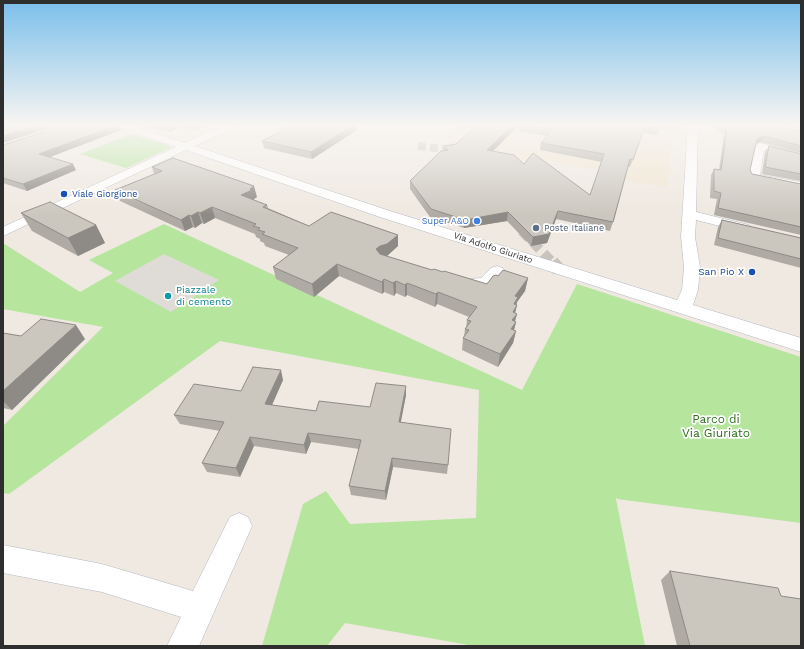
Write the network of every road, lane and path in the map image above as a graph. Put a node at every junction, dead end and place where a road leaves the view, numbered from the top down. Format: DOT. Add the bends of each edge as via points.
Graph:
graph roads {
  1 [pos="168,154"];
  2 [pos="210,154"];
  3 [pos="692,154"];
  4 [pos="758,154"];
  5 [pos="791,154"];
  6 [pos="801,157"];
  7 [pos="801,186"];
  8 [pos="690,215"];
  9 [pos="756,230"];
  10 [pos="3,232"];
  11 [pos="497,271"];
  12 [pos="444,277"];
  13 [pos="683,307"];
  14 [pos="801,346"];
  15 [pos="239,526"];
  16 [pos="3,559"];
  17 [pos="200,608"];
  18 [pos="183,646"];
  1 -- 10 [label="street"];
  2 -- 13 [label="street, Via Adolfo Giuriato" via="385,214"];
  3 -- 8 [label="street"];
  4 -- 7 [label="street" via="754,177"];
  5 -- 6 [label="street"];
  8 -- 9 [label="street"];
  8 -- 13 [label="street" via="688,237 692,267 690,290"];
  11 -- 12 [label="street" via="486,282 466,284"];
  13 -- 14 [label="street, Via Adolfo Giuriato"];
  15 -- 17 [label="street"];
  16 -- 17 [label="street" via="102,578"];
  17 -- 18 [label="street"];
}
